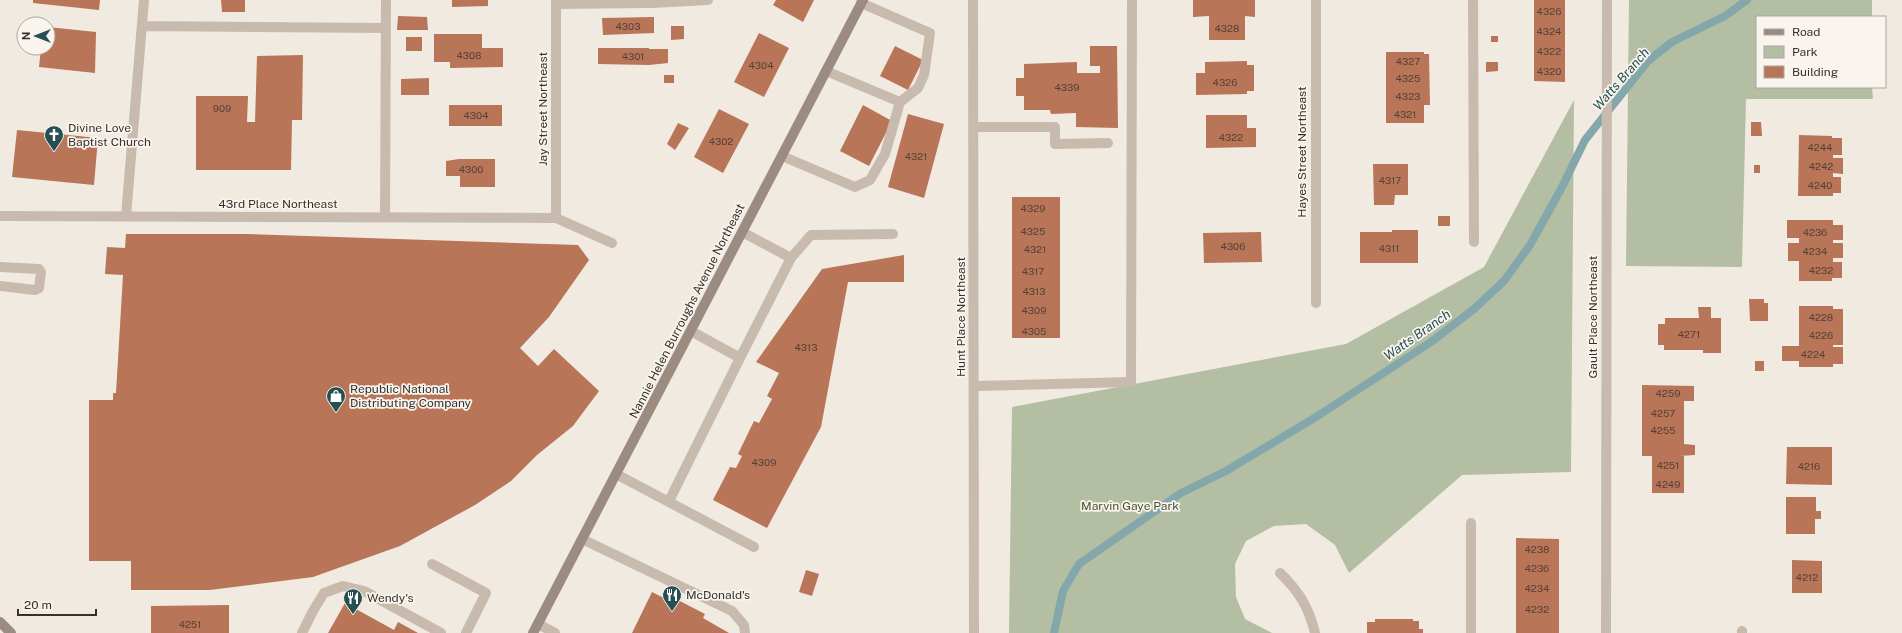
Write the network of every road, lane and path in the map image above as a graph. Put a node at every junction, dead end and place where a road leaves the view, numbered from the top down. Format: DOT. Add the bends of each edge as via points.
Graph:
graph roads {
  1 [pos="144,0"];
  2 [pos="386,0"];
  3 [pos="708,0"];
  4 [pos="973,0"];
  5 [pos="1132,0"];
  6 [pos="1316,0"];
  7 [pos="1473,0"];
  8 [pos="1607,0"];
  9 [pos="862,1"];
  10 [pos="556,2"];
  11 [pos="142,26"];
  12 [pos="385,28"];
  13 [pos="826,71"];
  14 [pos="900,102"];
  15 [pos="974,127"];
  16 [pos="1108,143"];
  17 [pos="782,156"];
  18 [pos="0,216"];
  19 [pos="126,216"];
  20 [pos="385,217"];
  21 [pos="556,218"];
  22 [pos="742,232"];
  23 [pos="893,234"];
  24 [pos="1474,242"];
  25 [pos="612,243"];
  26 [pos="791,258"];
  27 [pos="0,267"];
  28 [pos="0,286"];
  29 [pos="1316,303"];
  30 [pos="690,331"];
  31 [pos="740,358"];
  32 [pos="974,386"];
  33 [pos="616,474"];
  34 [pos="669,501"];
  35 [pos="1471,523"];
  36 [pos="582,539"];
  37 [pos="754,547"];
  38 [pos="432,564"];
  39 [pos="1280,573"];
  40 [pos="0,622"];
  41 [pos="536,629"];
  42 [pos="11,633"];
  43 [pos="302,633"];
  44 [pos="441,633"];
  45 [pos="466,633"];
  46 [pos="555,633"];
  47 [pos="745,633"];
  48 [pos="974,633"];
  49 [pos="1315,633"];
  50 [pos="1471,633"];
  51 [pos="1606,633"];
  1 -- 11 [label="street"];
  2 -- 12 [label="street"];
  3 -- 10 [label="street" via="651,3"];
  4 -- 15 [label="street, Hunt Place Northeast"];
  5 -- 32 [label="street" via="1131,382"];
  6 -- 29 [label="street, Hayes Street Northeast"];
  7 -- 24 [label="street"];
  8 -- 51 [label="street, Gault Place Northeast"];
  9 -- 13 [label="main road, Nannie Helen Burroughs Avenue Northeast"];
  9 -- 14 [label="street" via="930,33 924,75 918,88"];
  10 -- 21 [label="street, Jay Street Northeast"];
  11 -- 12 [label="street"];
  11 -- 19 [label="street"];
  12 -- 20 [label="street"];
  13 -- 14 [label="street"];
  13 -- 17 [label="main road, Nannie Helen Burroughs Avenue Northeast"];
  14 -- 17 [label="street" via="885,154 870,180 855,187"];
  15 -- 16 [label="street" via="1055,127 1055,144"];
  15 -- 32 [label="street, Hunt Place Northeast"];
  17 -- 22 [label="main road, Nannie Helen Burroughs Avenue Northeast"];
  18 -- 19 [label="street, 43rd Place Northeast"];
  19 -- 20 [label="street, 43rd Place Northeast"];
  20 -- 21 [label="street, 43rd Place Northeast"];
  21 -- 25 [label="street"];
  22 -- 26 [label="street"];
  22 -- 30 [label="main road, Nannie Helen Burroughs Avenue Northeast"];
  23 -- 26 [label="street" via="811,235"];
  26 -- 31 [label="street"];
  27 -- 28 [label="street" via="39,269 41,272 39,288 35,290"];
  30 -- 31 [label="street"];
  30 -- 33 [label="main road, Nannie Helen Burroughs Avenue Northeast"];
  31 -- 34 [label="street"];
  32 -- 48 [label="street, Hunt Place Northeast"];
  33 -- 34 [label="street"];
  33 -- 36 [label="main road, Nannie Helen Burroughs Avenue Northeast"];
  34 -- 37 [label="street"];
  35 -- 50 [label="street"];
  36 -- 41 [label="main road, Nannie Helen Burroughs Avenue Northeast"];
  36 -- 47 [label="street" via="732,611 744,625"];
  38 -- 45 [label="street" via="486,593"];
  39 -- 49 [label="street" via="1304,601"];
  40 -- 42 [label="main road"];
  41 -- 46 [label="street"];
  43 -- 44 [label="street" via="324,593 343,586 364,591"];
}
